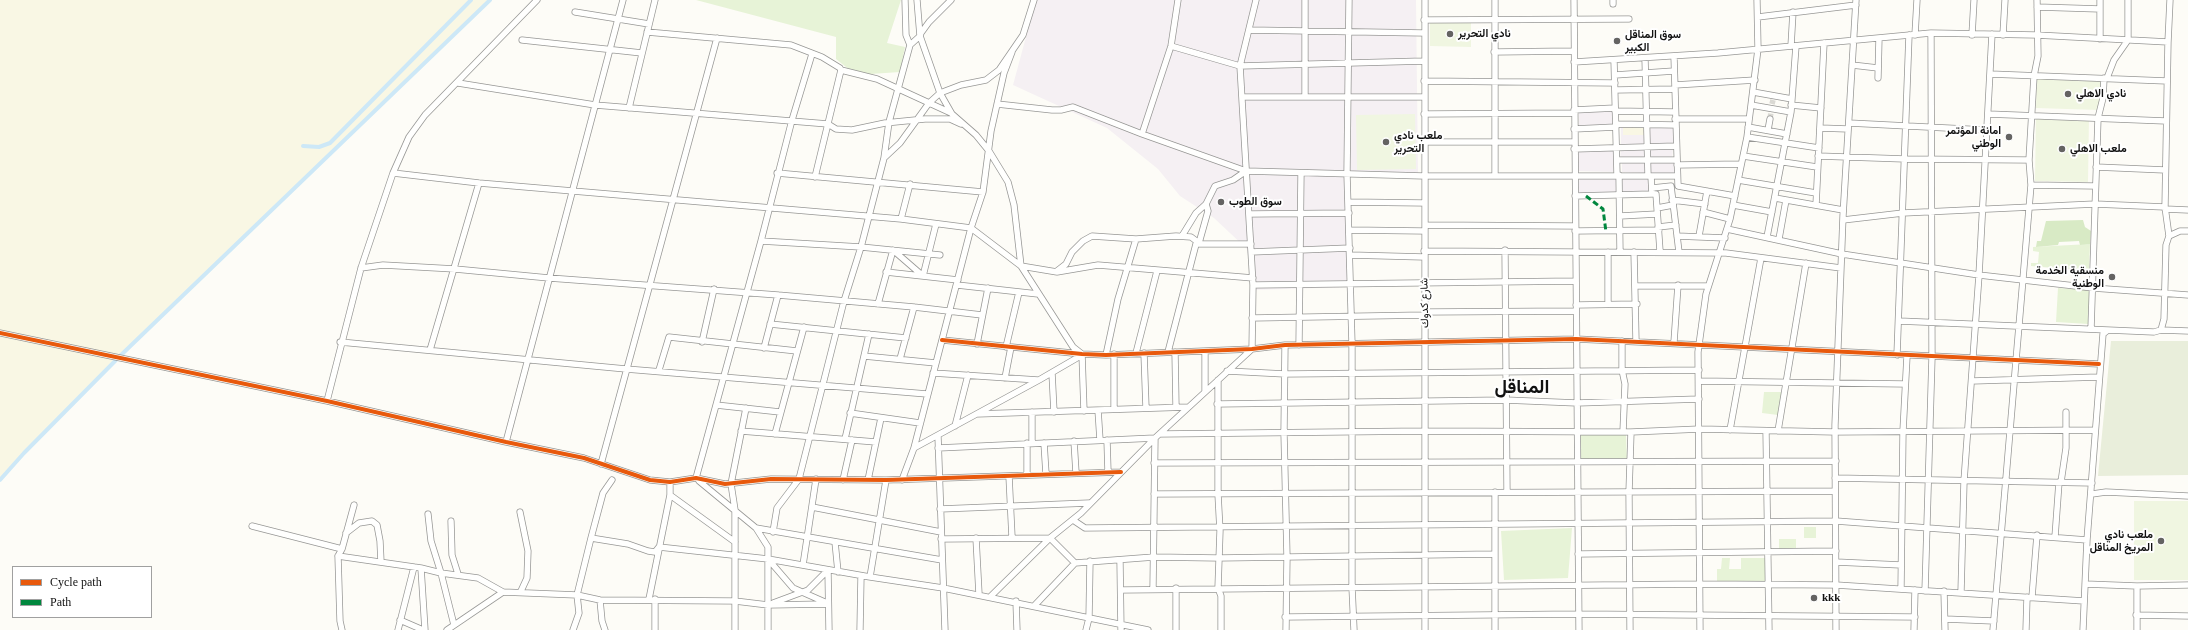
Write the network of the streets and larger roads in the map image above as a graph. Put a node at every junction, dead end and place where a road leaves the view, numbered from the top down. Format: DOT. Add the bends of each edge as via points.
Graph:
graph roads {
  1 [pos="537,0"];
  2 [pos="623,0"];
  3 [pos="655,0"];
  4 [pos="905,0"];
  5 [pos="917,0"];
  6 [pos="951,0"];
  7 [pos="1034,0"];
  8 [pos="1178,0"];
  9 [pos="1256,0"];
  10 [pos="1305,0"];
  11 [pos="1350,0"];
  12 [pos="1425,0"];
  13 [pos="1495,0"];
  14 [pos="1574,0"];
  15 [pos="1757,0"];
  16 [pos="1917,0"];
  17 [pos="1974,0"];
  18 [pos="2005,0"];
  19 [pos="2037,0"];
  20 [pos="2100,0"];
  21 [pos="2128,0"];
  22 [pos="2170,0"];
  23 [pos="1856,2"];
  24 [pos="2037,7"];
  25 [pos="2100,9"];
  26 [pos="575,12"];
  27 [pos="1793,12"];
  28 [pos="1758,17"];
  29 [pos="618,19"];
  30 [pos="1574,19"];
  31 [pos="1630,19"];
  32 [pos="1424,20"];
  33 [pos="1495,21"];
  34 [pos="649,24"];
  35 [pos="1249,30"];
  36 [pos="1304,31"];
  37 [pos="647,32"];
  38 [pos="1349,32"];
  39 [pos="1424,33"];
  40 [pos="1931,33"];
  41 [pos="1992,34"];
  42 [pos="1912,35"];
  43 [pos="1972,35"];
  44 [pos="2003,35"];
  45 [pos="920,36"];
  46 [pos="2036,36"];
  47 [pos="717,38"];
  48 [pos="1879,38"];
  49 [pos="2100,39"];
  50 [pos="522,40"];
  51 [pos="1854,40"];
  52 [pos="2128,40"];
  53 [pos="2168,42"];
  54 [pos="1824,43"];
  55 [pos="910,45"];
  56 [pos="1171,46"];
  57 [pos="1793,46"];
  58 [pos="610,49"];
  59 [pos="1758,49"];
  60 [pos="1574,51"];
  61 [pos="1012,52"];
  62 [pos="1494,52"];
  63 [pos="642,53"];
  64 [pos="812,54"];
  65 [pos="1674,56"];
  66 [pos="1645,58"];
  67 [pos="1424,60"];
  68 [pos="1614,60"];
  69 [pos="1574,62"];
  70 [pos="1348,63"];
  71 [pos="1304,64"];
  72 [pos="1852,65"];
  73 [pos="1240,66"];
  74 [pos="1878,68"];
  75 [pos="841,70"];
  76 [pos="1674,71"];
  77 [pos="1646,74"];
  78 [pos="1990,74"];
  79 [pos="1615,76"];
  80 [pos="2034,76"];
  81 [pos="1878,78"];
  82 [pos="2106,78"];
  83 [pos="1755,80"];
  84 [pos="1424,81"];
  85 [pos="1495,81"];
  86 [pos="2167,81"];
  87 [pos="1574,82"];
  88 [pos="458,83"];
  89 [pos="1615,83"];
  90 [pos="1675,87"];
  91 [pos="897,88"];
  92 [pos="1615,90"];
  93 [pos="1646,90"];
  94 [pos="1753,92"];
  95 [pos="940,93"];
  96 [pos="1242,97"];
  97 [pos="1305,97"];
  98 [pos="1347,97"];
  99 [pos="1424,97"];
  100 [pos="1792,102"];
  101 [pos="929,103"];
  102 [pos="997,104"];
  103 [pos="1772,104"];
  104 [pos="595,105"];
  105 [pos="1752,105"];
  106 [pos="629,108"];
  107 [pos="1821,108"];
  108 [pos="1615,110"];
  109 [pos="1574,112"];
  110 [pos="1646,112"];
  111 [pos="1675,112"];
  112 [pos="1791,112"];
  113 [pos="696,113"];
  114 [pos="952,114"];
  115 [pos="1424,114"];
  116 [pos="1495,114"];
  117 [pos="1988,114"];
  118 [pos="2032,116"];
  119 [pos="2098,118"];
  120 [pos="1675,119"];
  121 [pos="1749,119"];
  122 [pos="1770,119"];
  123 [pos="792,120"];
  124 [pos="918,120"];
  125 [pos="2166,121"];
  126 [pos="889,122"];
  127 [pos="828,124"];
  128 [pos="1616,125"];
  129 [pos="1647,125"];
  130 [pos="1676,125"];
  131 [pos="966,126"];
  132 [pos="1848,126"];
  133 [pos="1906,126"];
  134 [pos="1748,127"];
  135 [pos="1820,128"];
  136 [pos="1932,128"];
  137 [pos="1574,129"];
  138 [pos="1768,130"];
  139 [pos="1986,130"];
  140 [pos="1142,134"];
  141 [pos="1787,134"];
  142 [pos="1747,137"];
  143 [pos="1495,141"];
  144 [pos="1423,142"];
  145 [pos="1574,142"];
  146 [pos="1785,143"];
  147 [pos="1676,146"];
  148 [pos="1616,147"];
  149 [pos="1647,147"];
  150 [pos="1819,148"];
  151 [pos="1574,149"];
  152 [pos="990,151"];
  153 [pos="1743,156"];
  154 [pos="1818,156"];
  155 [pos="1846,157"];
  156 [pos="884,158"];
  157 [pos="1904,159"];
  158 [pos="1932,159"];
  159 [pos="1617,160"];
  160 [pos="1648,160"];
  161 [pos="1986,160"];
  162 [pos="2029,160"];
  163 [pos="1676,162"];
  164 [pos="1781,162"];
  165 [pos="1741,164"];
  166 [pos="1817,167"];
  167 [pos="2096,167"];
  168 [pos="2165,170"];
  169 [pos="1246,171"];
  170 [pos="1301,172"];
  171 [pos="393,173"];
  172 [pos="777,173"];
  173 [pos="1347,174"];
  174 [pos="1495,175"];
  175 [pos="1575,175"];
  176 [pos="1618,175"];
  177 [pos="1424,176"];
  178 [pos="1650,176"];
  179 [pos="1677,176"];
  180 [pos="815,177"];
  181 [pos="1738,180"];
  182 [pos="877,182"];
  183 [pos="479,183"];
  184 [pos="910,184"];
  185 [pos="2031,185"];
  186 [pos="2096,186"];
  187 [pos="1776,188"];
  188 [pos="572,191"];
  189 [pos="1652,191"];
  190 [pos="1707,191"];
  191 [pos="983,192"];
  192 [pos="1816,193"];
  193 [pos="1575,196"];
  194 [pos="1620,196"];
  195 [pos="1735,196"];
  196 [pos="1775,198"];
  197 [pos="673,199"];
  198 [pos="1786,200"];
  199 [pos="1348,202"];
  200 [pos="1673,202"];
  201 [pos="1425,203"];
  202 [pos="1206,204"];
  203 [pos="1705,204"];
  204 [pos="2095,204"];
  205 [pos="1733,205"];
  206 [pos="1816,205"];
  207 [pos="2030,206"];
  208 [pos="770,208"];
  209 [pos="1657,208"];
  210 [pos="1983,208"];
  211 [pos="2165,208"];
  212 [pos="1843,210"];
  213 [pos="2188,210"];
  214 [pos="1703,212"];
  215 [pos="1772,212"];
  216 [pos="1931,212"];
  217 [pos="1902,213"];
  218 [pos="1249,214"];
  219 [pos="1301,214"];
  220 [pos="1349,214"];
  221 [pos="1657,214"];
  222 [pos="868,216"];
  223 [pos="1620,216"];
  224 [pos="901,219"];
  225 [pos="1730,219"];
  226 [pos="1843,220"];
  227 [pos="936,224"];
  228 [pos="1676,225"];
  229 [pos="971,228"];
  230 [pos="1424,228"];
  231 [pos="1658,228"];
  232 [pos="1575,229"];
  233 [pos="1727,229"];
  234 [pos="1349,230"];
  235 [pos="2188,231"];
  236 [pos="1620,232"];
  237 [pos="1182,236"];
  238 [pos="1677,236"];
  239 [pos="1699,236"];
  240 [pos="2169,236"];
  241 [pos="1767,237"];
  242 [pos="1725,238"];
  243 [pos="1136,239"];
  244 [pos="1779,239"];
  245 [pos="762,241"];
  246 [pos="1199,243"];
  247 [pos="1251,244"];
  248 [pos="861,247"];
  249 [pos="1350,248"];
  250 [pos="1301,249"];
  251 [pos="893,250"];
  252 [pos="1505,250"];
  253 [pos="1575,251"];
  254 [pos="1251,252"];
  255 [pos="1608,252"];
  256 [pos="1620,252"];
  257 [pos="1634,252"];
  258 [pos="1660,252"];
  259 [pos="1679,252"];
  260 [pos="929,253"];
  261 [pos="1719,253"];
  262 [pos="1424,254"];
  263 [pos="1842,254"];
  264 [pos="940,255"];
  265 [pos="1350,255"];
  266 [pos="1761,258"];
  267 [pos="1806,263"];
  268 [pos="1901,263"];
  269 [pos="1021,266"];
  270 [pos="1128,267"];
  271 [pos="361,268"];
  272 [pos="1841,268"];
  273 [pos="1932,268"];
  274 [pos="455,269"];
  275 [pos="1157,271"];
  276 [pos="886,272"];
  277 [pos="1056,272"];
  278 [pos="1188,274"];
  279 [pos="1979,275"];
  280 [pos="923,276"];
  281 [pos="549,278"];
  282 [pos="2023,280"];
  283 [pos="1253,281"];
  284 [pos="1504,281"];
  285 [pos="1576,281"];
  286 [pos="957,282"];
  287 [pos="1351,282"];
  288 [pos="1424,282"];
  289 [pos="1301,284"];
  290 [pos="649,285"];
  291 [pos="1635,286"];
  292 [pos="1678,286"];
  293 [pos="1708,286"];
  294 [pos="988,288"];
  295 [pos="2092,288"];
  296 [pos="714,289"];
  297 [pos="747,292"];
  298 [pos="1019,292"];
  299 [pos="1038,294"];
  300 [pos="2164,294"];
  301 [pos="778,295"];
  302 [pos="2188,295"];
  303 [pos="844,301"];
  304 [pos="878,304"];
  305 [pos="1608,304"];
  306 [pos="1637,304"];
  307 [pos="914,307"];
  308 [pos="1576,308"];
  309 [pos="950,310"];
  310 [pos="1504,311"];
  311 [pos="1425,313"];
  312 [pos="982,315"];
  313 [pos="1352,316"];
  314 [pos="1298,317"];
  315 [pos="1252,318"];
  316 [pos="1898,321"];
  317 [pos="1932,322"];
  318 [pos="770,324"];
  319 [pos="1975,324"];
  320 [pos="2020,326"];
  321 [pos="804,327"];
  322 [pos="2091,329"];
  323 [pos="2108,330"];
  324 [pos="2161,330"];
  325 [pos="836,331"];
  326 [pos="2188,331"];
  327 [pos="0,333"];
  328 [pos="869,334"];
  329 [pos="906,338"];
  330 [pos="1576,339"];
  331 [pos="942,340"];
  332 [pos="1504,340"];
  333 [pos="1425,341"];
  334 [pos="1622,341"];
  335 [pos="1636,341"];
  336 [pos="340,342"];
  337 [pos="702,342"];
  338 [pos="1674,342"];
  339 [pos="977,344"];
  340 [pos="1352,344"];
  341 [pos="1700,344"];
  342 [pos="732,345"];
  343 [pos="1284,345"];
  344 [pos="1299,345"];
  345 [pos="1746,346"];
  346 [pos="1008,347"];
  347 [pos="764,348"];
  348 [pos="1252,348"];
  349 [pos="1792,348"];
  350 [pos="430,350"];
  351 [pos="797,351"];
  352 [pos="1205,351"];
  353 [pos="1168,352"];
  354 [pos="1175,352"];
  355 [pos="1838,352"];
  356 [pos="1136,353"];
  357 [pos="1144,353"];
  358 [pos="1082,354"];
  359 [pos="1114,354"];
  360 [pos="1106,355"];
  361 [pos="1897,355"];
  362 [pos="864,356"];
  363 [pos="1907,356"];
  364 [pos="1932,357"];
  365 [pos="900,359"];
  366 [pos="1973,359"];
  367 [pos="528,360"];
  368 [pos="2017,361"];
  369 [pos="936,363"];
  370 [pos="2099,364"];
  371 [pos="626,369"];
  372 [pos="659,370"];
  373 [pos="1622,370"];
  374 [pos="1699,370"];
  375 [pos="1576,371"];
  376 [pos="1052,372"];
  377 [pos="1227,372"];
  378 [pos="1352,372"];
  379 [pos="1505,372"];
  380 [pos="933,373"];
  381 [pos="1425,373"];
  382 [pos="1285,374"];
  383 [pos="968,376"];
  384 [pos="723,377"];
  385 [pos="2099,377"];
  386 [pos="1005,378"];
  387 [pos="1039,380"];
  388 [pos="1218,380"];
  389 [pos="2015,380"];
  390 [pos="1700,381"];
  391 [pos="1739,381"];
  392 [pos="1786,381"];
  393 [pos="1972,381"];
  394 [pos="789,382"];
  395 [pos="1837,382"];
  396 [pos="1905,384"];
  397 [pos="823,385"];
  398 [pos="856,387"];
  399 [pos="1205,391"];
  400 [pos="927,394"];
  401 [pos="1699,399"];
  402 [pos="1505,400"];
  403 [pos="327,401"];
  404 [pos="1425,401"];
  405 [pos="1577,402"];
  406 [pos="1624,402"];
  407 [pos="1284,403"];
  408 [pos="1352,403"];
  409 [pos="1217,404"];
  410 [pos="716,405"];
  411 [pos="1176,407"];
  412 [pos="1188,407"];
  413 [pos="746,408"];
  414 [pos="1146,408"];
  415 [pos="1098,410"];
  416 [pos="1114,410"];
  417 [pos="1084,411"];
  418 [pos="780,412"];
  419 [pos="1032,412"];
  420 [pos="1054,412"];
  421 [pos="2066,412"];
  422 [pos="850,413"];
  423 [pos="977,414"];
  424 [pos="881,418"];
  425 [pos="920,423"];
  426 [pos="955,426"];
  427 [pos="1700,429"];
  428 [pos="1730,430"];
  429 [pos="2066,430"];
  430 [pos="2095,430"];
  431 [pos="741,431"];
  432 [pos="1424,431"];
  433 [pos="1506,431"];
  434 [pos="1766,431"];
  435 [pos="1778,431"];
  436 [pos="1903,431"];
  437 [pos="1930,431"];
  438 [pos="1968,431"];
  439 [pos="2010,431"];
  440 [pos="1353,432"];
  441 [pos="1577,432"];
  442 [pos="1623,432"];
  443 [pos="1631,432"];
  444 [pos="1835,432"];
  445 [pos="1284,433"];
  446 [pos="775,434"];
  447 [pos="1160,434"];
  448 [pos="1217,434"];
  449 [pos="810,436"];
  450 [pos="938,436"];
  451 [pos="1155,438"];
  452 [pos="845,439"];
  453 [pos="852,440"];
  454 [pos="1104,440"];
  455 [pos="506,442"];
  456 [pos="876,442"];
  457 [pos="1074,442"];
  458 [pos="1029,443"];
  459 [pos="1044,443"];
  460 [pos="914,448"];
  461 [pos="938,448"];
  462 [pos="1577,461"];
  463 [pos="1631,461"];
  464 [pos="1766,461"];
  465 [pos="1836,461"];
  466 [pos="1506,462"];
  467 [pos="1700,462"];
  468 [pos="1285,463"];
  469 [pos="1352,463"];
  470 [pos="1424,463"];
  471 [pos="601,464"];
  472 [pos="1154,464"];
  473 [pos="1218,464"];
  474 [pos="1108,472"];
  475 [pos="1121,472"];
  476 [pos="1076,473"];
  477 [pos="1046,474"];
  478 [pos="1027,475"];
  479 [pos="1009,476"];
  480 [pos="696,478"];
  481 [pos="1835,478"];
  482 [pos="799,479"];
  483 [pos="816,479"];
  484 [pos="939,479"];
  485 [pos="1903,479"];
  486 [pos="612,480"];
  487 [pos="843,480"];
  488 [pos="868,480"];
  489 [pos="886,480"];
  490 [pos="902,480"];
  491 [pos="1929,480"];
  492 [pos="1964,481"];
  493 [pos="2006,481"];
  494 [pos="670,482"];
  495 [pos="2060,482"];
  496 [pos="2092,483"];
  497 [pos="731,484"];
  498 [pos="1836,491"];
  499 [pos="1495,492"];
  500 [pos="1506,492"];
  501 [pos="1578,492"];
  502 [pos="1628,492"];
  503 [pos="1699,492"];
  504 [pos="1769,492"];
  505 [pos="1425,493"];
  506 [pos="1154,494"];
  507 [pos="1218,494"];
  508 [pos="1286,494"];
  509 [pos="1352,494"];
  510 [pos="2092,494"];
  511 [pos="670,495"];
  512 [pos="2188,496"];
  513 [pos="1089,503"];
  514 [pos="354,505"];
  515 [pos="812,507"];
  516 [pos="1010,507"];
  517 [pos="940,509"];
  518 [pos="735,510"];
  519 [pos="520,512"];
  520 [pos="428,514"];
  521 [pos="879,520"];
  522 [pos="1073,520"];
  523 [pos="451,521"];
  524 [pos="1768,521"];
  525 [pos="1836,521"];
  526 [pos="1700,522"];
  527 [pos="1494,523"];
  528 [pos="1578,523"];
  529 [pos="1630,523"];
  530 [pos="1424,524"];
  531 [pos="1352,525"];
  532 [pos="252,526"];
  533 [pos="1154,527"];
  534 [pos="1219,527"];
  535 [pos="1286,527"];
  536 [pos="1902,527"];
  537 [pos="756,528"];
  538 [pos="1926,529"];
  539 [pos="1962,531"];
  540 [pos="773,532"];
  541 [pos="941,532"];
  542 [pos="2002,533"];
  543 [pos="346,534"];
  544 [pos="2037,535"];
  545 [pos="1012,537"];
  546 [pos="2055,537"];
  547 [pos="591,538"];
  548 [pos="807,538"];
  549 [pos="976,538"];
  550 [pos="1050,538"];
  551 [pos="941,539"];
  552 [pos="2087,540"];
  553 [pos="735,542"];
  554 [pos="835,542"];
  555 [pos="659,547"];
  556 [pos="342,549"];
  557 [pos="874,549"];
  558 [pos="1836,551"];
  559 [pos="1767,552"];
  560 [pos="1700,553"];
  561 [pos="1494,554"];
  562 [pos="1578,554"];
  563 [pos="1629,554"];
  564 [pos="736,555"];
  565 [pos="1352,555"];
  566 [pos="1425,555"];
  567 [pos="338,556"];
  568 [pos="1154,557"];
  569 [pos="1287,557"];
  570 [pos="1218,558"];
  571 [pos="768,559"];
  572 [pos="942,560"];
  573 [pos="1120,560"];
  574 [pos="1090,561"];
  575 [pos="381,562"];
  576 [pos="1836,562"];
  577 [pos="1075,563"];
  578 [pos="803,565"];
  579 [pos="1901,565"];
  580 [pos="414,567"];
  581 [pos="422,568"];
  582 [pos="828,570"];
  583 [pos="838,572"];
  584 [pos="441,573"];
  585 [pos="458,574"];
  586 [pos="861,576"];
  587 [pos="870,577"];
  588 [pos="1700,584"];
  589 [pos="2085,584"];
  590 [pos="1578,585"];
  591 [pos="1630,585"];
  592 [pos="1768,585"];
  593 [pos="1836,585"];
  594 [pos="2188,585"];
  595 [pos="1494,586"];
  596 [pos="2136,586"];
  597 [pos="1285,587"];
  598 [pos="1352,587"];
  599 [pos="1425,587"];
  600 [pos="943,588"];
  601 [pos="1153,588"];
  602 [pos="1176,588"];
  603 [pos="1218,588"];
  604 [pos="1901,589"];
  605 [pos="1121,590"];
  606 [pos="1915,590"];
  607 [pos="521,591"];
  608 [pos="1925,591"];
  609 [pos="503,592"];
  610 [pos="802,592"];
  611 [pos="1944,592"];
  612 [pos="1961,592"];
  613 [pos="979,594"];
  614 [pos="577,595"];
  615 [pos="1996,595"];
  616 [pos="991,596"];
  617 [pos="2030,597"];
  618 [pos="652,599"];
  619 [pos="600,600"];
  620 [pos="735,601"];
  621 [pos="1016,601"];
  622 [pos="2084,601"];
  623 [pos="828,604"];
  624 [pos="768,605"];
  625 [pos="1034,605"];
  626 [pos="1578,614"];
  627 [pos="1630,615"];
  628 [pos="1769,615"];
  629 [pos="1836,615"];
  630 [pos="2136,615"];
  631 [pos="1424,616"];
  632 [pos="1495,616"];
  633 [pos="1700,616"];
  634 [pos="2188,616"];
  635 [pos="1285,617"];
  636 [pos="1352,617"];
  637 [pos="1915,617"];
  638 [pos="1089,618"];
  639 [pos="1945,618"];
  640 [pos="403,621"];
  641 [pos="1994,621"];
  642 [pos="454,626"];
  643 [pos="1122,627"];
  644 [pos="1131,628"];
  645 [pos="422,629"];
  646 [pos="342,630"];
  647 [pos="398,630"];
  648 [pos="447,630"];
  649 [pos="573,630"];
  650 [pos="604,630"];
  651 [pos="655,630"];
  652 [pos="735,630"];
  653 [pos="768,630"];
  654 [pos="829,630"];
  655 [pos="860,630"];
  656 [pos="945,630"];
  657 [pos="1016,630"];
  658 [pos="1086,630"];
  659 [pos="1148,630"];
  660 [pos="1176,630"];
  661 [pos="1221,630"];
  662 [pos="1286,630"];
  663 [pos="1354,630"];
  664 [pos="1425,630"];
  665 [pos="1495,630"];
  666 [pos="1578,630"];
  667 [pos="1630,630"];
  668 [pos="1700,630"];
  669 [pos="1769,630"];
  670 [pos="1836,630"];
  671 [pos="1914,630"];
  672 [pos="1945,630"];
  673 [pos="1993,630"];
  674 [pos="2026,630"];
  675 [pos="2083,630"];
  676 [pos="2137,630"];
  1 -- 88 [label="street"];
  2 -- 29 [label="street"];
  3 -- 34 [label="street"];
  4 -- 55 [label="street" via="906,35"];
  5 -- 45 [label="street"];
  6 -- 45 [label="street" via="929,22"];
  7 -- 61 [label="street" via="1023,35"];
  8 -- 56 [label="street"];
  9 -- 35 [label="street"];
  10 -- 36 [label="street"];
  11 -- 38 [label="street"];
  12 -- 32 [label="street, شارع كدوك"];
  13 -- 33 [label="street"];
  14 -- 30 [label="street"];
  15 -- 28 [label="street"];
  16 -- 42 [label="street"];
  17 -- 43 [label="street"];
  18 -- 44 [label="street"];
  19 -- 24 [label="street"];
  20 -- 25 [label="street"];
  21 -- 52 [label="street"];
  22 -- 53 [label="street"];
  23 -- 27 [label="street"];
  23 -- 51 [label="street"];
  24 -- 25 [label="street"];
  24 -- 46 [label="street"];
  25 -- 49 [label="street"];
  26 -- 29 [label="street"];
  27 -- 28 [label="street"];
  27 -- 57 [label="street"];
  28 -- 59 [label="street"];
  29 -- 34 [label="street"];
  29 -- 58 [label="street"];
  30 -- 31 [label="street"];
  30 -- 33 [label="street"];
  30 -- 60 [label="street"];
  32 -- 33 [label="street"];
  32 -- 39 [label="street, شارع كدوك"];
  33 -- 62 [label="street"];
  34 -- 37 [label="street"];
  35 -- 36 [label="street"];
  35 -- 73 [label="street"];
  36 -- 38 [label="street"];
  36 -- 71 [label="street"];
  37 -- 47 [label="street"];
  37 -- 63 [label="street"];
  38 -- 39 [label="street"];
  38 -- 70 [label="street"];
  39 -- 67 [label="street, شارع كدوك"];
  40 -- 42 [label="street"];
  40 -- 43 [label="street"];
  40 -- 136 [label="street"];
  41 -- 43 [label="street"];
  41 -- 44 [label="street"];
  41 -- 78 [label="street"];
  42 -- 48 [label="street"];
  42 -- 133 [label="street"];
  44 -- 46 [label="street"];
  45 -- 55 [label="street"];
  45 -- 95 [label="street"];
  46 -- 49 [label="street"];
  46 -- 80 [label="street" via="2038,56"];
  47 -- 64 [label="street" via="791,45"];
  47 -- 113 [label="street"];
  48 -- 51 [label="street"];
  48 -- 74 [label="street"];
  49 -- 52 [label="street"];
  50 -- 58 [label="street"];
  51 -- 54 [label="street"];
  51 -- 72 [label="street"];
  52 -- 53 [label="street"];
  52 -- 82 [label="street" via="2114,60"];
  53 -- 86 [label="street"];
  54 -- 57 [label="street"];
  54 -- 107 [label="street"];
  55 -- 91 [label="street"];
  56 -- 73 [label="street"];
  56 -- 140 [label="street"];
  57 -- 59 [label="street"];
  57 -- 100 [label="street"];
  58 -- 63 [label="street"];
  58 -- 104 [label="street"];
  59 -- 65 [label="street"];
  59 -- 83 [label="street"];
  60 -- 62 [label="street"];
  60 -- 69 [label="street"];
  61 -- 95 [label="street" via="999,70 986,80"];
  61 -- 102 [label="street"];
  62 -- 85 [label="street"];
  63 -- 106 [label="street"];
  64 -- 75 [label="street" via="822,57"];
  64 -- 123 [label="street"];
  65 -- 66 [label="street"];
  65 -- 76 [label="street"];
  66 -- 68 [label="street"];
  66 -- 77 [label="street"];
  67 -- 70 [label="street"];
  67 -- 84 [label="street, شارع كدوك"];
  68 -- 69 [label="street"];
  68 -- 79 [label="street"];
  69 -- 87 [label="street"];
  70 -- 71 [label="street"];
  70 -- 98 [label="street"];
  71 -- 73 [label="street"];
  71 -- 97 [label="street"];
  72 -- 74 [label="street"];
  72 -- 132 [label="street"];
  73 -- 96 [label="street"];
  74 -- 81 [label="street"];
  75 -- 91 [label="street" via="877,79"];
  75 -- 127 [label="street"];
  76 -- 77 [label="street"];
  76 -- 90 [label="street"];
  77 -- 79 [label="street"];
  77 -- 93 [label="street"];
  78 -- 80 [label="street"];
  78 -- 117 [label="street"];
  79 -- 89 [label="street"];
  80 -- 82 [label="street"];
  80 -- 118 [label="street"];
  82 -- 86 [label="street"];
  82 -- 119 [label="street"];
  83 -- 90 [label="street"];
  83 -- 94 [label="street"];
  84 -- 85 [label="street"];
  84 -- 99 [label="street, شارع كدوك"];
  85 -- 87 [label="street"];
  85 -- 116 [label="street"];
  86 -- 125 [label="street"];
  87 -- 89 [label="street"];
  87 -- 109 [label="street"];
  88 -- 104 [label="street"];
  88 -- 171 [label="street" via="425,115 413,132"];
  89 -- 92 [label="street"];
  90 -- 93 [label="street"];
  90 -- 111 [label="street"];
  91 -- 101 [label="street"];
  91 -- 126 [label="street"];
  92 -- 93 [label="street"];
  92 -- 108 [label="street"];
  93 -- 110 [label="street"];
  94 -- 103 [label="street"];
  94 -- 105 [label="street"];
  95 -- 101 [label="street"];
  95 -- 114 [label="street"];
  96 -- 97 [label="street"];
  96 -- 169 [label="street"];
  97 -- 98 [label="street"];
  98 -- 99 [label="street"];
  98 -- 173 [label="street"];
  99 -- 115 [label="street, شارع كدوك"];
  100 -- 103 [label="street"];
  100 -- 107 [label="street"];
  100 -- 112 [label="street"];
  101 -- 114 [label="street"];
  101 -- 124 [label="street"];
  102 -- 140 [label="street" via="1052,110 1073,107"];
  102 -- 152 [label="street"];
  103 -- 105 [label="street"];
  103 -- 112 [label="street"];
  104 -- 106 [label="street"];
  104 -- 188 [label="street"];
  105 -- 121 [label="street"];
  106 -- 113 [label="street"];
  107 -- 135 [label="street"];
  108 -- 109 [label="street"];
  108 -- 110 [label="street"];
  108 -- 128 [label="street"];
  109 -- 116 [label="street"];
  109 -- 137 [label="street"];
  110 -- 111 [label="street"];
  110 -- 129 [label="street"];
  111 -- 120 [label="street"];
  112 -- 141 [label="street"];
  113 -- 123 [label="street"];
  113 -- 197 [label="street"];
  114 -- 131 [label="street"];
  115 -- 116 [label="street"];
  115 -- 144 [label="street, شارع كدوك"];
  116 -- 143 [label="street"];
  117 -- 118 [label="street"];
  117 -- 139 [label="street"];
  118 -- 119 [label="street"];
  118 -- 162 [label="street"];
  119 -- 125 [label="street"];
  119 -- 167 [label="street"];
  120 -- 121 [label="street"];
  120 -- 130 [label="street"];
  121 -- 134 [label="street"];
  122 -- 138 [label="street"];
  123 -- 127 [label="street"];
  123 -- 172 [label="street"];
  124 -- 126 [label="street"];
  124 -- 131 [label="street" via="950,119"];
  124 -- 156 [label="street"];
  125 -- 168 [label="street"];
  126 -- 127 [label="street" via="852,130 836,129"];
  126 -- 156 [label="street"];
  127 -- 180 [label="street"];
  128 -- 129 [label="street"];
  128 -- 137 [label="street"];
  128 -- 148 [label="street"];
  129 -- 130 [label="street"];
  129 -- 149 [label="street"];
  130 -- 147 [label="street"];
  131 -- 152 [label="street"];
  132 -- 133 [label="street"];
  132 -- 135 [label="street"];
  132 -- 155 [label="street"];
  133 -- 136 [label="street"];
  133 -- 157 [label="street"];
  134 -- 138 [label="street"];
  134 -- 142 [label="street"];
  135 -- 150 [label="street"];
  136 -- 139 [label="street"];
  136 -- 158 [label="street"];
  137 -- 145 [label="street"];
  138 -- 141 [label="street"];
  139 -- 161 [label="street"];
  140 -- 169 [label="street"];
  141 -- 146 [label="street"];
  142 -- 146 [label="street"];
  142 -- 153 [label="street"];
  143 -- 144 [label="street"];
  143 -- 145 [label="street"];
  143 -- 174 [label="street"];
  144 -- 177 [label="street, شارع كدوك"];
  145 -- 151 [label="street"];
  146 -- 150 [label="street"];
  146 -- 164 [label="street"];
  147 -- 149 [label="street"];
  147 -- 163 [label="street"];
  148 -- 149 [label="street"];
  148 -- 151 [label="street"];
  148 -- 159 [label="street"];
  149 -- 160 [label="street"];
  150 -- 154 [label="street"];
  151 -- 175 [label="street"];
  152 -- 191 [label="street"];
  152 -- 269 [label="street" via="1012,193"];
  153 -- 164 [label="street"];
  153 -- 165 [label="street"];
  154 -- 155 [label="street"];
  154 -- 166 [label="street"];
  155 -- 157 [label="street"];
  155 -- 212 [label="street"];
  156 -- 182 [label="street"];
  157 -- 158 [label="street"];
  157 -- 217 [label="street"];
  158 -- 161 [label="street"];
  158 -- 216 [label="street"];
  159 -- 160 [label="street"];
  159 -- 176 [label="street"];
  160 -- 163 [label="street"];
  160 -- 178 [label="street"];
  161 -- 162 [label="street"];
  161 -- 210 [label="street"];
  162 -- 185 [label="street"];
  163 -- 165 [label="street"];
  163 -- 179 [label="street"];
  164 -- 166 [label="street"];
  164 -- 187 [label="street"];
  165 -- 181 [label="street"];
  166 -- 192 [label="street"];
  167 -- 168 [label="street"];
  167 -- 186 [label="street"];
  168 -- 211 [label="street"];
  169 -- 170 [label="street"];
  169 -- 202 [label="street" via="1233,180 1216,186"];
  169 -- 218 [label="street"];
  170 -- 173 [label="street"];
  170 -- 219 [label="street"];
  171 -- 183 [label="street"];
  171 -- 271 [label="street"];
  172 -- 180 [label="street"];
  172 -- 208 [label="street"];
  173 -- 177 [label="street"];
  173 -- 199 [label="street"];
  174 -- 175 [label="street"];
  174 -- 177 [label="street"];
  175 -- 176 [label="street"];
  175 -- 193 [label="street"];
  176 -- 178 [label="street"];
  176 -- 194 [label="street"];
  177 -- 201 [label="street, شارع كدوك"];
  178 -- 179 [label="street"];
  178 -- 189 [label="street"];
  179 -- 190 [label="street" via="1678,186"];
  180 -- 182 [label="street"];
  181 -- 187 [label="street"];
  181 -- 195 [label="street"];
  182 -- 184 [label="street"];
  182 -- 222 [label="street"];
  183 -- 188 [label="street"];
  183 -- 274 [label="street"];
  184 -- 191 [label="street"];
  184 -- 224 [label="street"];
  185 -- 186 [label="street"];
  185 -- 207 [label="street"];
  186 -- 204 [label="street"];
  187 -- 192 [label="street"];
  187 -- 196 [label="street"];
  188 -- 197 [label="street"];
  188 -- 281 [label="street"];
  189 -- 194 [label="street"];
  189 -- 200 [label="street" via="1671,186"];
  189 -- 209 [label="street" via="1656,194"];
  190 -- 195 [label="street"];
  190 -- 203 [label="street"];
  191 -- 229 [label="street"];
  192 -- 206 [label="street"];
  193 -- 194 [label="street"];
  193 -- 232 [label="street"];
  194 -- 223 [label="street"];
  195 -- 205 [label="street"];
  196 -- 198 [label="street"];
  196 -- 215 [label="street"];
  197 -- 208 [label="street"];
  197 -- 290 [label="street"];
  198 -- 206 [label="street"];
  198 -- 244 [label="street"];
  199 -- 201 [label="street"];
  199 -- 220 [label="street"];
  200 -- 203 [label="street"];
  200 -- 209 [label="street"];
  200 -- 228 [label="street"];
  201 -- 230 [label="street, شارع كدوك"];
  202 -- 237 [label="street" via="1196,213"];
  202 -- 246 [label="street" via="1208,211"];
  203 -- 214 [label="street"];
  204 -- 207 [label="street"];
  204 -- 211 [label="street"];
  204 -- 295 [label="street"];
  205 -- 215 [label="street"];
  205 -- 225 [label="street"];
  206 -- 212 [label="street"];
  207 -- 210 [label="street"];
  207 -- 282 [label="street"];
  208 -- 222 [label="street"];
  208 -- 245 [label="street"];
  209 -- 221 [label="street"];
  210 -- 216 [label="street"];
  210 -- 279 [label="street"];
  211 -- 213 [label="street"];
  211 -- 240 [label="street"];
  212 -- 226 [label="street"];
  214 -- 225 [label="street"];
  214 -- 239 [label="street"];
  215 -- 241 [label="street"];
  216 -- 217 [label="street"];
  216 -- 273 [label="street"];
  217 -- 226 [label="street"];
  217 -- 268 [label="street"];
  218 -- 219 [label="street"];
  218 -- 247 [label="street"];
  219 -- 220 [label="street"];
  219 -- 250 [label="street"];
  220 -- 234 [label="street"];
  221 -- 223 [label="street"];
  221 -- 231 [label="street"];
  222 -- 224 [label="street"];
  222 -- 248 [label="street"];
  223 -- 236 [label="street"];
  224 -- 227 [label="street"];
  225 -- 233 [label="street"];
  226 -- 263 [label="street"];
  227 -- 229 [label="street"];
  227 -- 260 [label="street"];
  228 -- 231 [label="street"];
  228 -- 238 [label="street"];
  229 -- 269 [label="street"];
  229 -- 286 [label="street"];
  230 -- 232 [label="street"];
  230 -- 234 [label="street"];
  230 -- 262 [label="street, شارع كدوك"];
  231 -- 236 [label="street"];
  231 -- 258 [label="street"];
  232 -- 236 [label="street"];
  232 -- 253 [label="street"];
  233 -- 241 [label="street"];
  233 -- 242 [label="street"];
  234 -- 249 [label="street"];
  235 -- 240 [label="street" via="2180,231"];
  236 -- 256 [label="street"];
  237 -- 243 [label="street"];
  237 -- 246 [label="street" via="1191,237"];
  238 -- 239 [label="street"];
  238 -- 259 [label="street"];
  239 -- 242 [label="street"];
  240 -- 300 [label="street" via="2166,245"];
  241 -- 244 [label="street"];
  242 -- 261 [label="street"];
  243 -- 270 [label="street"];
  243 -- 277 [label="street" via="1092,236 1072,252 1066,264"];
  244 -- 263 [label="street"];
  245 -- 248 [label="street"];
  245 -- 297 [label="street"];
  246 -- 247 [label="street"];
  246 -- 278 [label="street" via="1195,247"];
  247 -- 254 [label="street"];
  248 -- 251 [label="street"];
  248 -- 303 [label="street"];
  249 -- 250 [label="street"];
  249 -- 265 [label="street"];
  250 -- 254 [label="street" via="1288,252"];
  250 -- 289 [label="street"];
  251 -- 260 [label="street"];
  251 -- 276 [label="street"];
  251 -- 280 [label="street"];
  252 -- 253 [label="street"];
  252 -- 262 [label="street"];
  252 -- 284 [label="street"];
  253 -- 255 [label="street"];
  253 -- 285 [label="street"];
  254 -- 283 [label="street"];
  255 -- 256 [label="street"];
  255 -- 305 [label="street"];
  256 -- 257 [label="street"];
  257 -- 258 [label="street"];
  257 -- 291 [label="street"];
  258 -- 259 [label="street"];
  259 -- 261 [label="street"];
  260 -- 264 [label="street"];
  260 -- 280 [label="street"];
  261 -- 266 [label="street"];
  261 -- 293 [label="street"];
  262 -- 265 [label="street"];
  262 -- 288 [label="street, شارع كدوك"];
  263 -- 268 [label="street"];
  263 -- 272 [label="street"];
  265 -- 287 [label="street"];
  266 -- 267 [label="street"];
  266 -- 345 [label="street"];
  267 -- 272 [label="street"];
  267 -- 349 [label="street"];
  268 -- 273 [label="street"];
  268 -- 316 [label="street"];
  269 -- 277 [label="street"];
  269 -- 299 [label="street"];
  270 -- 275 [label="street"];
  270 -- 277 [label="street" via="1098,265"];
  270 -- 360 [label="street"];
  271 -- 274 [label="street" via="384,265"];
  271 -- 336 [label="street"];
  272 -- 355 [label="street"];
  273 -- 279 [label="street"];
  273 -- 317 [label="street"];
  274 -- 281 [label="street"];
  274 -- 350 [label="street"];
  275 -- 278 [label="street"];
  275 -- 356 [label="street"];
  276 -- 280 [label="street"];
  276 -- 304 [label="street"];
  278 -- 283 [label="street"];
  278 -- 353 [label="street"];
  279 -- 282 [label="street"];
  279 -- 319 [label="street"];
  280 -- 286 [label="street"];
  281 -- 290 [label="street"];
  281 -- 367 [label="street"];
  282 -- 295 [label="street"];
  282 -- 320 [label="street"];
  283 -- 289 [label="street"];
  283 -- 315 [label="street"];
  284 -- 285 [label="street"];
  284 -- 288 [label="street"];
  284 -- 310 [label="street"];
  285 -- 308 [label="street"];
  286 -- 294 [label="street"];
  286 -- 309 [label="street"];
  287 -- 288 [label="street"];
  287 -- 289 [label="street"];
  287 -- 313 [label="street"];
  288 -- 311 [label="street, شارع كدوك"];
  289 -- 314 [label="street"];
  290 -- 296 [label="street"];
  290 -- 371 [label="street"];
  291 -- 292 [label="street"];
  291 -- 306 [label="street"];
  292 -- 293 [label="street"];
  292 -- 338 [label="street"];
  293 -- 341 [label="street"];
  294 -- 298 [label="street"];
  294 -- 312 [label="street"];
  295 -- 300 [label="street"];
  295 -- 322 [label="street"];
  296 -- 297 [label="street"];
  296 -- 337 [label="street"];
  297 -- 301 [label="street"];
  297 -- 342 [label="street"];
  298 -- 299 [label="street"];
  298 -- 346 [label="street"];
  299 -- 358 [label="street" via="1073,347"];
  300 -- 302 [label="street"];
  300 -- 324 [label="street" via="2164,319"];
  301 -- 303 [label="street"];
  301 -- 318 [label="street"];
  303 -- 304 [label="street"];
  303 -- 325 [label="street"];
  304 -- 307 [label="street"];
  305 -- 306 [label="street"];
  305 -- 308 [label="street"];
  306 -- 335 [label="street"];
  307 -- 309 [label="street"];
  307 -- 329 [label="street"];
  308 -- 310 [label="street"];
  308 -- 330 [label="street"];
  309 -- 312 [label="street"];
  309 -- 331 [label="street"];
  310 -- 311 [label="street"];
  310 -- 332 [label="street"];
  311 -- 313 [label="street"];
  311 -- 333 [label="street, شارع كدوك"];
  312 -- 339 [label="street"];
  313 -- 314 [label="street"];
  313 -- 340 [label="street"];
  314 -- 315 [label="street"];
  314 -- 344 [label="street"];
  315 -- 348 [label="street"];
  316 -- 317 [label="street"];
  316 -- 361 [label="street"];
  317 -- 319 [label="street"];
  317 -- 364 [label="street"];
  318 -- 321 [label="street"];
  318 -- 347 [label="street"];
  319 -- 320 [label="street"];
  319 -- 366 [label="street"];
  320 -- 322 [label="street"];
  320 -- 368 [label="street"];
  321 -- 325 [label="street"];
  321 -- 351 [label="street"];
  322 -- 323 [label="street"];
  323 -- 324 [label="street"];
  323 -- 370 [label="street" via="2103,334"];
  324 -- 326 [label="street"];
  325 -- 328 [label="street"];
  325 -- 397 [label="street"];
  327 -- 403 [label="street"];
  328 -- 329 [label="street"];
  328 -- 362 [label="street"];
  329 -- 365 [label="street"];
  330 -- 332 [label="street"];
  330 -- 334 [label="street"];
  330 -- 375 [label="street"];
  331 -- 339 [label="street"];
  331 -- 369 [label="street"];
  332 -- 333 [label="street"];
  332 -- 379 [label="street"];
  333 -- 340 [label="street"];
  333 -- 381 [label="street, شارع كدوك"];
  334 -- 335 [label="street"];
  334 -- 373 [label="street"];
  335 -- 338 [label="street"];
  336 -- 350 [label="street"];
  336 -- 403 [label="street"];
  337 -- 342 [label="street"];
  337 -- 372 [label="street" via="669,337"];
  338 -- 341 [label="street"];
  339 -- 346 [label="street"];
  340 -- 344 [label="street"];
  340 -- 378 [label="street"];
  341 -- 345 [label="street"];
  341 -- 374 [label="street"];
  342 -- 347 [label="street"];
  342 -- 384 [label="street"];
  343 -- 344 [label="street"];
  343 -- 348 [label="street"];
  343 -- 382 [label="street"];
  345 -- 349 [label="street"];
  345 -- 391 [label="street"];
  346 -- 358 [label="street"];
  346 -- 386 [label="street"];
  347 -- 351 [label="street"];
  348 -- 352 [label="street"];
  348 -- 377 [label="street"];
  349 -- 355 [label="street"];
  349 -- 392 [label="street"];
  350 -- 367 [label="street"];
  351 -- 394 [label="street"];
  352 -- 354 [label="street"];
  352 -- 399 [label="street"];
  353 -- 354 [label="street"];
  353 -- 357 [label="street"];
  354 -- 411 [label="street"];
  355 -- 361 [label="street"];
  355 -- 395 [label="street"];
  356 -- 357 [label="street"];
  356 -- 359 [label="street"];
  357 -- 414 [label="street"];
  358 -- 360 [label="street"];
  358 -- 376 [label="street"];
  358 -- 417 [label="street"];
  359 -- 360 [label="street"];
  359 -- 416 [label="street"];
  361 -- 363 [label="street"];
  362 -- 365 [label="street"];
  362 -- 398 [label="street"];
  363 -- 364 [label="street"];
  363 -- 396 [label="street"];
  364 -- 366 [label="street"];
  364 -- 437 [label="street"];
  365 -- 369 [label="street"];
  366 -- 368 [label="street"];
  366 -- 393 [label="street"];
  367 -- 371 [label="street"];
  367 -- 455 [label="street"];
  368 -- 370 [label="street"];
  368 -- 389 [label="street"];
  369 -- 380 [label="street"];
  370 -- 385 [label="street"];
  371 -- 372 [label="street"];
  371 -- 471 [label="street"];
  372 -- 384 [label="street"];
  373 -- 374 [label="street"];
  373 -- 375 [label="street"];
  373 -- 406 [label="street" via="1625,384"];
  374 -- 390 [label="street"];
  375 -- 379 [label="street"];
  375 -- 405 [label="street"];
  376 -- 387 [label="street"];
  376 -- 420 [label="street"];
  377 -- 382 [label="street"];
  377 -- 388 [label="street"];
  378 -- 381 [label="street"];
  378 -- 382 [label="street"];
  378 -- 408 [label="street"];
  379 -- 381 [label="street"];
  379 -- 402 [label="street"];
  380 -- 383 [label="street"];
  380 -- 400 [label="street"];
  381 -- 404 [label="street, شارع كدوك"];
  382 -- 407 [label="street"];
  383 -- 386 [label="street"];
  383 -- 426 [label="street"];
  384 -- 394 [label="street"];
  384 -- 410 [label="street"];
  385 -- 389 [label="street"];
  385 -- 430 [label="street"];
  386 -- 387 [label="street"];
  387 -- 423 [label="street"];
  388 -- 399 [label="street"];
  388 -- 409 [label="street"];
  389 -- 393 [label="street"];
  389 -- 439 [label="street"];
  390 -- 391 [label="street"];
  390 -- 401 [label="street"];
  391 -- 392 [label="street"];
  391 -- 428 [label="street"];
  392 -- 395 [label="street"];
  392 -- 435 [label="street"];
  393 -- 438 [label="street"];
  394 -- 397 [label="street"];
  394 -- 418 [label="street"];
  395 -- 396 [label="street"];
  395 -- 444 [label="street"];
  396 -- 436 [label="street"];
  397 -- 398 [label="street"];
  397 -- 449 [label="street"];
  398 -- 400 [label="street"];
  398 -- 422 [label="street"];
  399 -- 412 [label="street"];
  400 -- 425 [label="street"];
  401 -- 406 [label="street"];
  401 -- 427 [label="street"];
  402 -- 404 [label="street"];
  402 -- 405 [label="street"];
  402 -- 433 [label="street"];
  403 -- 455 [label="street"];
  404 -- 408 [label="street"];
  404 -- 432 [label="street, شارع كدوك"];
  405 -- 406 [label="street"];
  405 -- 441 [label="street"];
  406 -- 442 [label="street"];
  407 -- 408 [label="street"];
  407 -- 409 [label="street"];
  407 -- 445 [label="street"];
  408 -- 440 [label="street"];
  409 -- 448 [label="street"];
  410 -- 413 [label="street"];
  410 -- 480 [label="street"];
  411 -- 412 [label="street"];
  411 -- 414 [label="street"];
  412 -- 447 [label="street"];
  413 -- 418 [label="street"];
  413 -- 431 [label="street"];
  414 -- 416 [label="street"];
  415 -- 416 [label="street"];
  415 -- 417 [label="street"];
  415 -- 454 [label="street"];
  417 -- 420 [label="street"];
  418 -- 446 [label="street"];
  419 -- 420 [label="street"];
  419 -- 423 [label="street"];
  419 -- 458 [label="street"];
  421 -- 429 [label="street"];
  422 -- 424 [label="street"];
  422 -- 452 [label="street"];
  423 -- 426 [label="street"];
  424 -- 425 [label="street"];
  424 -- 456 [label="street"];
  425 -- 460 [label="street"];
  426 -- 450 [label="street"];
  427 -- 428 [label="street"];
  427 -- 443 [label="street"];
  427 -- 467 [label="street"];
  428 -- 434 [label="street"];
  429 -- 430 [label="street"];
  429 -- 439 [label="street"];
  429 -- 495 [label="street"];
  430 -- 496 [label="street"];
  431 -- 446 [label="street"];
  431 -- 497 [label="street"];
  432 -- 433 [label="street"];
  432 -- 440 [label="street"];
  432 -- 470 [label="street, شارع كدوك"];
  433 -- 441 [label="street"];
  433 -- 466 [label="street"];
  434 -- 435 [label="street"];
  434 -- 464 [label="street"];
  435 -- 444 [label="street"];
  436 -- 437 [label="street"];
  436 -- 444 [label="street"];
  436 -- 485 [label="street"];
  437 -- 438 [label="street"];
  437 -- 491 [label="street"];
  438 -- 439 [label="street"];
  438 -- 492 [label="street"];
  439 -- 493 [label="street"];
  440 -- 445 [label="street"];
  440 -- 469 [label="street"];
  441 -- 442 [label="street"];
  441 -- 462 [label="street"];
  442 -- 443 [label="street"];
  443 -- 463 [label="street"];
  444 -- 465 [label="street"];
  445 -- 448 [label="street"];
  445 -- 468 [label="street"];
  446 -- 449 [label="street"];
  447 -- 448 [label="street"];
  447 -- 451 [label="street"];
  448 -- 473 [label="street"];
  449 -- 452 [label="street"];
  449 -- 482 [label="street"];
  450 -- 460 [label="street"];
  450 -- 461 [label="street"];
  451 -- 454 [label="street"];
  451 -- 472 [label="street"];
  451 -- 475 [label="street"];
  452 -- 453 [label="street"];
  453 -- 456 [label="street"];
  453 -- 487 [label="street"];
  454 -- 457 [label="street"];
  454 -- 474 [label="street"];
  455 -- 471 [label="street" via="584,458"];
  456 -- 488 [label="street"];
  457 -- 459 [label="street"];
  457 -- 476 [label="street"];
  458 -- 459 [label="street"];
  458 -- 461 [label="street"];
  458 -- 478 [label="street"];
  459 -- 477 [label="street"];
  460 -- 490 [label="street"];
  461 -- 484 [label="street"];
  462 -- 463 [label="street"];
  462 -- 466 [label="street"];
  462 -- 501 [label="street"];
  463 -- 467 [label="street"];
  463 -- 502 [label="street"];
  464 -- 465 [label="street"];
  464 -- 467 [label="street"];
  464 -- 504 [label="street"];
  465 -- 481 [label="street"];
  466 -- 470 [label="street"];
  466 -- 500 [label="street"];
  467 -- 503 [label="street"];
  468 -- 469 [label="street"];
  468 -- 473 [label="street"];
  468 -- 508 [label="street"];
  469 -- 470 [label="street"];
  469 -- 509 [label="street"];
  470 -- 505 [label="street, شارع كدوك"];
  471 -- 494 [label="street" via="650,480"];
  472 -- 473 [label="street"];
  472 -- 506 [label="street"];
  473 -- 507 [label="street"];
  474 -- 475 [label="street"];
  474 -- 476 [label="street"];
  475 -- 513 [label="street"];
  476 -- 477 [label="street"];
  477 -- 478 [label="street"];
  478 -- 479 [label="street"];
  479 -- 484 [label="street"];
  479 -- 516 [label="street"];
  480 -- 494 [label="street"];
  480 -- 497 [label="street"];
  480 -- 518 [label="street"];
  481 -- 485 [label="street"];
  481 -- 498 [label="street"];
  482 -- 483 [label="street"];
  482 -- 497 [label="street" via="771,479"];
  482 -- 540 [label="street" via="777,508"];
  483 -- 487 [label="street"];
  483 -- 515 [label="street"];
  484 -- 490 [label="street"];
  484 -- 517 [label="street"];
  485 -- 491 [label="street"];
  485 -- 536 [label="street"];
  486 -- 547 [label="street" via="603,492"];
  487 -- 488 [label="street"];
  488 -- 489 [label="street"];
  489 -- 490 [label="street"];
  489 -- 521 [label="street"];
  491 -- 492 [label="street"];
  491 -- 538 [label="street"];
  492 -- 493 [label="street"];
  492 -- 539 [label="street"];
  493 -- 495 [label="street"];
  493 -- 542 [label="street"];
  494 -- 511 [label="street"];
  495 -- 496 [label="street"];
  495 -- 546 [label="street"];
  496 -- 510 [label="street"];
  497 -- 518 [label="street"];
  498 -- 504 [label="street"];
  498 -- 525 [label="street"];
  499 -- 500 [label="street"];
  499 -- 505 [label="street"];
  499 -- 527 [label="street"];
  500 -- 501 [label="street"];
  501 -- 502 [label="street"];
  501 -- 528 [label="street"];
  502 -- 503 [label="street"];
  502 -- 529 [label="street"];
  503 -- 504 [label="street"];
  503 -- 526 [label="street"];
  504 -- 524 [label="street"];
  505 -- 509 [label="street"];
  505 -- 530 [label="street, شارع كدوك"];
  506 -- 507 [label="street"];
  506 -- 533 [label="street"];
  507 -- 508 [label="street"];
  507 -- 534 [label="street"];
  508 -- 509 [label="street"];
  508 -- 535 [label="street"];
  509 -- 531 [label="street"];
  510 -- 512 [label="street" via="2106,492"];
  510 -- 552 [label="street"];
  511 -- 553 [label="street"];
  511 -- 555 [label="street"];
  513 -- 516 [label="street"];
  513 -- 522 [label="street"];
  514 -- 543 [label="street"];
  515 -- 521 [label="street"];
  515 -- 548 [label="street"];
  516 -- 517 [label="street"];
  516 -- 545 [label="street"];
  517 -- 541 [label="street"];
  518 -- 537 [label="street"];
  518 -- 553 [label="street"];
  519 -- 607 [label="street" via="528,551 527,578"];
  520 -- 584 [label="street" via="431,541"];
  521 -- 541 [label="street"];
  521 -- 557 [label="street"];
  522 -- 533 [label="street" via="1085,528"];
  522 -- 550 [label="street"];
  523 -- 585 [label="street" via="452,555"];
  524 -- 525 [label="street"];
  524 -- 526 [label="street"];
  524 -- 559 [label="street"];
  525 -- 536 [label="street"];
  525 -- 558 [label="street"];
  526 -- 529 [label="street"];
  526 -- 560 [label="street"];
  527 -- 528 [label="street"];
  527 -- 530 [label="street"];
  527 -- 561 [label="street"];
  528 -- 529 [label="street"];
  528 -- 562 [label="street"];
  529 -- 563 [label="street"];
  530 -- 531 [label="street"];
  530 -- 566 [label="street, شارع كدوك"];
  531 -- 535 [label="street"];
  531 -- 565 [label="street"];
  532 -- 556 [label="street"];
  533 -- 534 [label="street"];
  533 -- 568 [label="street"];
  534 -- 535 [label="street"];
  534 -- 570 [label="street"];
  535 -- 569 [label="street"];
  536 -- 538 [label="street"];
  536 -- 579 [label="street"];
  537 -- 540 [label="street"];
  537 -- 571 [label="street" via="768,547"];
  538 -- 539 [label="street"];
  538 -- 608 [label="street"];
  539 -- 542 [label="street"];
  539 -- 612 [label="street"];
  540 -- 548 [label="street"];
  541 -- 551 [label="street"];
  542 -- 544 [label="street"];
  542 -- 615 [label="street"];
  543 -- 556 [label="street"];
  543 -- 575 [label="street" via="359,523 372,521 377,525"];
  544 -- 546 [label="street"];
  544 -- 617 [label="street"];
  545 -- 549 [label="street"];
  545 -- 550 [label="street"];
  546 -- 552 [label="street"];
  547 -- 555 [label="street" via="628,544 655,552"];
  547 -- 614 [label="street"];
  548 -- 554 [label="street"];
  548 -- 578 [label="street"];
  549 -- 551 [label="street"];
  549 -- 613 [label="street"];
  550 -- 577 [label="street"];
  550 -- 616 [label="street"];
  551 -- 572 [label="street"];
  552 -- 589 [label="street"];
  553 -- 564 [label="street"];
  554 -- 557 [label="street"];
  554 -- 583 [label="street"];
  555 -- 564 [label="street"];
  555 -- 618 [label="street"];
  556 -- 567 [label="street"];
  557 -- 572 [label="street"];
  557 -- 587 [label="street"];
  558 -- 559 [label="street"];
  558 -- 576 [label="street"];
  559 -- 560 [label="street"];
  559 -- 592 [label="street"];
  560 -- 563 [label="street"];
  560 -- 588 [label="street"];
  561 -- 566 [label="street"];
  561 -- 595 [label="street"];
  562 -- 563 [label="street"];
  562 -- 590 [label="street"];
  563 -- 591 [label="street"];
  564 -- 571 [label="street"];
  564 -- 620 [label="street"];
  565 -- 566 [label="street"];
  565 -- 569 [label="street"];
  565 -- 598 [label="street"];
  566 -- 599 [label="street, شارع كدوك"];
  567 -- 575 [label="street"];
  567 -- 646 [label="street"];
  568 -- 570 [label="street"];
  568 -- 573 [label="street"];
  568 -- 601 [label="street"];
  569 -- 570 [label="street"];
  569 -- 597 [label="street"];
  570 -- 603 [label="street"];
  571 -- 578 [label="street"];
  571 -- 610 [label="street" via="792,588"];
  571 -- 624 [label="street"];
  572 -- 600 [label="street"];
  573 -- 574 [label="street"];
  573 -- 605 [label="street"];
  574 -- 577 [label="street"];
  574 -- 638 [label="street"];
  575 -- 580 [label="street"];
  576 -- 579 [label="street"];
  576 -- 593 [label="street"];
  577 -- 625 [label="street"];
  578 -- 582 [label="street"];
  579 -- 604 [label="street"];
  580 -- 581 [label="street"];
  580 -- 640 [label="street"];
  581 -- 584 [label="street"];
  581 -- 645 [label="street"];
  582 -- 583 [label="street"];
  582 -- 610 [label="street" via="808,590"];
  582 -- 623 [label="street"];
  583 -- 586 [label="street"];
  584 -- 585 [label="street"];
  584 -- 642 [label="street"];
  585 -- 609 [label="street" via="478,578"];
  586 -- 587 [label="street"];
  586 -- 655 [label="street"];
  587 -- 600 [label="street"];
  588 -- 591 [label="street"];
  588 -- 592 [label="street"];
  588 -- 633 [label="street"];
  589 -- 596 [label="street"];
  589 -- 622 [label="street"];
  590 -- 591 [label="street"];
  590 -- 595 [label="street"];
  590 -- 626 [label="street"];
  591 -- 627 [label="street"];
  592 -- 593 [label="street"];
  592 -- 628 [label="street"];
  593 -- 604 [label="street"];
  593 -- 629 [label="street"];
  594 -- 596 [label="street"];
  595 -- 599 [label="street"];
  595 -- 632 [label="street"];
  596 -- 630 [label="street"];
  597 -- 598 [label="street"];
  597 -- 603 [label="street"];
  597 -- 635 [label="street"];
  598 -- 599 [label="street"];
  598 -- 636 [label="street"];
  599 -- 631 [label="street, شارع كدوك"];
  600 -- 613 [label="street"];
  600 -- 656 [label="street"];
  601 -- 602 [label="street"];
  601 -- 605 [label="street"];
  602 -- 603 [label="street"];
  602 -- 660 [label="street"];
  603 -- 661 [label="street" via="1222,596"];
  604 -- 606 [label="street"];
  605 -- 643 [label="street"];
  606 -- 608 [label="street"];
  606 -- 637 [label="street"];
  607 -- 609 [label="street"];
  607 -- 614 [label="street"];
  608 -- 611 [label="street"];
  609 -- 642 [label="street"];
  610 -- 623 [label="street"];
  610 -- 624 [label="street"];
  611 -- 612 [label="street"];
  611 -- 639 [label="street"];
  612 -- 615 [label="street"];
  613 -- 616 [label="street"];
  614 -- 619 [label="street"];
  614 -- 649 [label="street" via="579,613"];
  615 -- 617 [label="street"];
  615 -- 641 [label="street"];
  616 -- 621 [label="street"];
  617 -- 622 [label="street"];
  617 -- 674 [label="street"];
  618 -- 619 [label="street"];
  618 -- 620 [label="street"];
  618 -- 651 [label="street"];
  619 -- 650 [label="street"];
  620 -- 624 [label="street"];
  620 -- 652 [label="street"];
  621 -- 625 [label="street"];
  621 -- 657 [label="street"];
  622 -- 675 [label="street"];
  623 -- 624 [label="street"];
  623 -- 654 [label="street"];
  624 -- 653 [label="street"];
  625 -- 638 [label="street"];
  626 -- 627 [label="street"];
  626 -- 632 [label="street"];
  626 -- 666 [label="street"];
  627 -- 633 [label="street"];
  627 -- 667 [label="street"];
  628 -- 629 [label="street"];
  628 -- 633 [label="street"];
  628 -- 669 [label="street"];
  629 -- 637 [label="street"];
  629 -- 670 [label="street"];
  630 -- 634 [label="street"];
  630 -- 676 [label="street"];
  631 -- 632 [label="street"];
  631 -- 636 [label="street"];
  631 -- 664 [label="street, شارع كدوك"];
  632 -- 665 [label="street"];
  633 -- 668 [label="street"];
  635 -- 636 [label="street"];
  635 -- 662 [label="street"];
  636 -- 663 [label="street"];
  637 -- 671 [label="street"];
  638 -- 643 [label="street"];
  638 -- 658 [label="street"];
  639 -- 641 [label="street"];
  639 -- 672 [label="street"];
  640 -- 645 [label="street"];
  640 -- 647 [label="street"];
  641 -- 673 [label="street"];
  642 -- 648 [label="street"];
  643 -- 644 [label="street"];
  644 -- 659 [label="street"];
}
